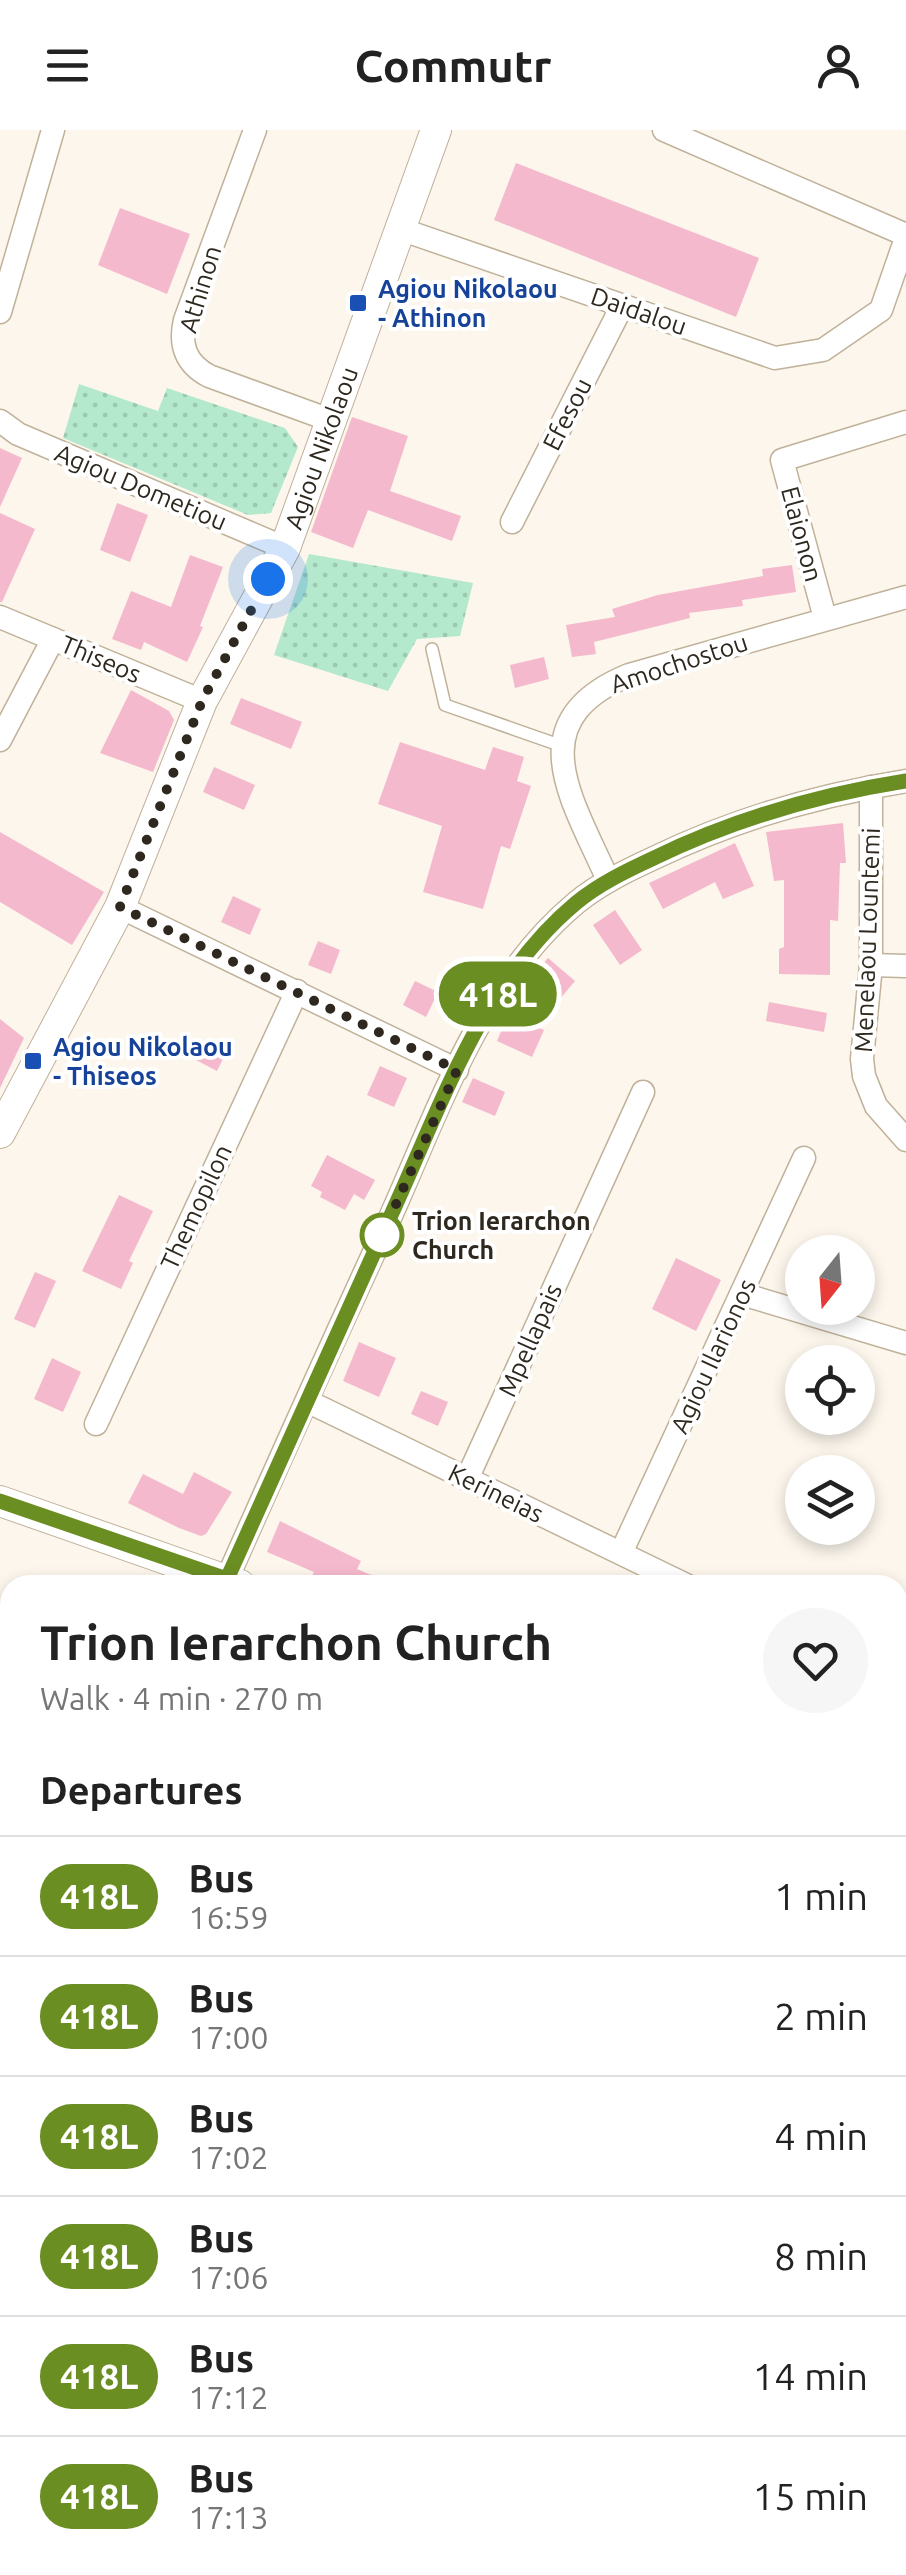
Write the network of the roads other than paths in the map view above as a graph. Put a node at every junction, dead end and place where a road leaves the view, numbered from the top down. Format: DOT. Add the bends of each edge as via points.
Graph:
graph roads {
  1 [pos="53,130"];
  2 [pos="255,130"];
  3 [pos="436,130"];
  4 [pos="664,130"];
  5 [pos="400,229"];
  6 [pos="906,236"];
  7 [pos="622,306"];
  8 [pos="0,312"];
  9 [pos="330,420"];
  10 [pos="0,421"];
  11 [pos="906,422"];
  12 [pos="512,522"];
  13 [pos="284,548"];
  14 [pos="906,598"];
  15 [pos="0,617"];
  16 [pos="825,618"];
  17 [pos="53,639"];
  18 [pos="432,649"];
  19 [pos="202,701"];
  20 [pos="0,740"];
  21 [pos="562,746"];
  22 [pos="906,781"];
  23 [pos="871,786"];
  24 [pos="608,880"];
  25 [pos="120,907"];
  26 [pos="871,965"];
  27 [pos="906,966"];
  28 [pos="297,991"];
  29 [pos="457,1070"];
  30 [pos="643,1092"];
  31 [pos="0,1133"];
  32 [pos="906,1140"];
  33 [pos="804,1158"];
  34 [pos="742,1294"];
  35 [pos="906,1344"];
  36 [pos="306,1400"];
  37 [pos="96,1424"];
  38 [pos="467,1479"];
  39 [pos="0,1501"];
  40 [pos="622,1553"];
  41 [pos="214,1575"];
  42 [pos="237,1575"];
  43 [pos="666,1575"];
  1 -- 8 [label="street"];
  2 -- 9 [label="street, Athinon" via="185,320 184,349 209,376"];
  3 -- 5 [label="street, Agiou Nikolaou"];
  4 -- 6 [label="street"];
  5 -- 7 [label="street, Daidalou"];
  5 -- 9 [label="street, Agiou Nikolaou"];
  6 -- 7 [label="street, Daidalou" via="881,310 823,350 775,358"];
  7 -- 12 [label="street, Efesou"];
  9 -- 13 [label="street, Agiou Nikolaou"];
  10 -- 13 [label="street, Agiou Dometiou"];
  11 -- 16 [label="street, Elaionon" via="782,460"];
  13 -- 19 [label="street, Agiou Nikolaou"];
  14 -- 16 [label="street, Amochostou"];
  15 -- 17 [label="street, Thiseos"];
  16 -- 21 [label="street, Amochostou" via="596,690 572,714"];
  17 -- 19 [label="street, Thiseos"];
  17 -- 20 [label="street"];
  18 -- 21 [label="lane" via="446,705"];
  19 -- 25 [label="street, Agiou Nikolaou"];
  21 -- 24 [label="street" via="568,788"];
  22 -- 23 [label="street"];
  23 -- 24 [label="street" via="748,818"];
  23 -- 26 [label="street, Menelaou Lountemi"];
  24 -- 29 [label="street" via="553,923 520,960"];
  25 -- 28 [label="street"];
  25 -- 31 [label="street, Agiou Nikolaou"];
  26 -- 27 [label="street"];
  26 -- 32 [label="street, Menelaou Lountemi" via="864,1076 876,1106"];
  28 -- 29 [label="street"];
  28 -- 37 [label="street, Themopilon"];
  29 -- 36 [label="street"];
  30 -- 38 [label="street, Mpellapais"];
  33 -- 34 [label="street, Agiou Ilarionos"];
  34 -- 35 [label="street"];
  34 -- 40 [label="street, Agiou Ilarionos"];
  36 -- 38 [label="street, Kerineias"];
  36 -- 42 [label="street"];
  38 -- 40 [label="street, Kerineias"];
  39 -- 41 [label="street"];
  40 -- 43 [label="street, Kerineias"];
}
